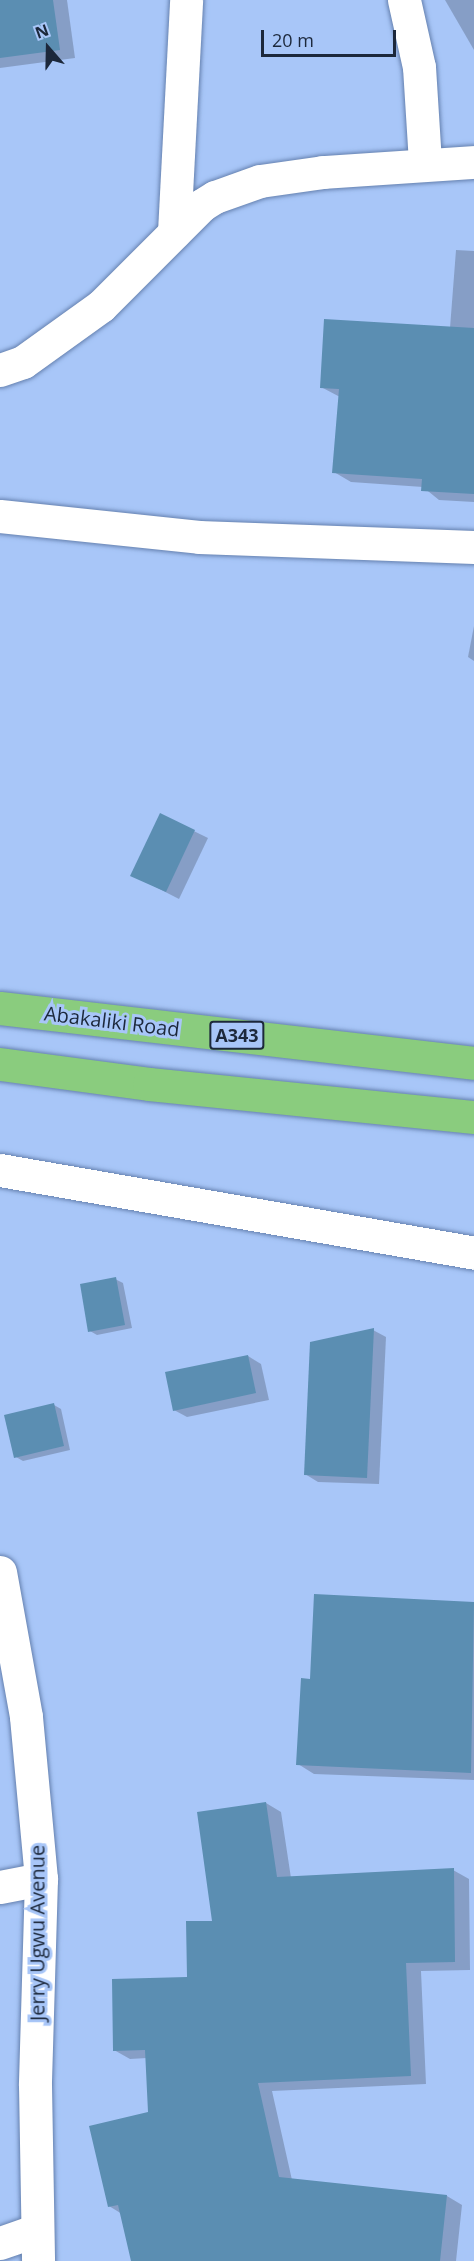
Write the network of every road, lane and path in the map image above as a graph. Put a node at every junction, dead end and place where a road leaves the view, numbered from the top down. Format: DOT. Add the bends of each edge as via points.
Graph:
graph roads {
  1 [pos="186,0"];
  2 [pos="404,0"];
  3 [pos="474,162"];
  4 [pos="425,164"];
  5 [pos="174,232"];
  6 [pos="0,370"];
  7 [pos="0,516"];
  8 [pos="474,547"];
  9 [pos="0,1008"];
  10 [pos="474,1063"];
  11 [pos="0,1064"];
  12 [pos="474,1117"];
  13 [pos="0,1170"];
  14 [pos="474,1253"];
  15 [pos="0,1572"];
  16 [pos="41,1879"];
  17 [pos="0,1887"];
  18 [pos="0,2243"];
  19 [pos="37,2246"];
  1 -- 5 [label="street"];
  2 -- 4 [label="street" via="419,67"];
  3 -- 4 [label="street"];
  4 -- 5 [label="street" via="260,181 215,197"];
  5 -- 6 [label="street" via="102,306 23,362"];
  7 -- 8 [label="street" via="199,537"];
  9 -- 10 [label="highway, Abakaliki Road / A343"];
  11 -- 12 [label="highway" via="149,1084"];
  13 -- 14 [label="street"];
  15 -- 16 [label="street, Jerry Ugwu Avenue" via="26,1717"];
  16 -- 17 [label="street"];
  16 -- 19 [label="street, Jerry Ugwu Avenue"];
  18 -- 19 [label="street"];
}
